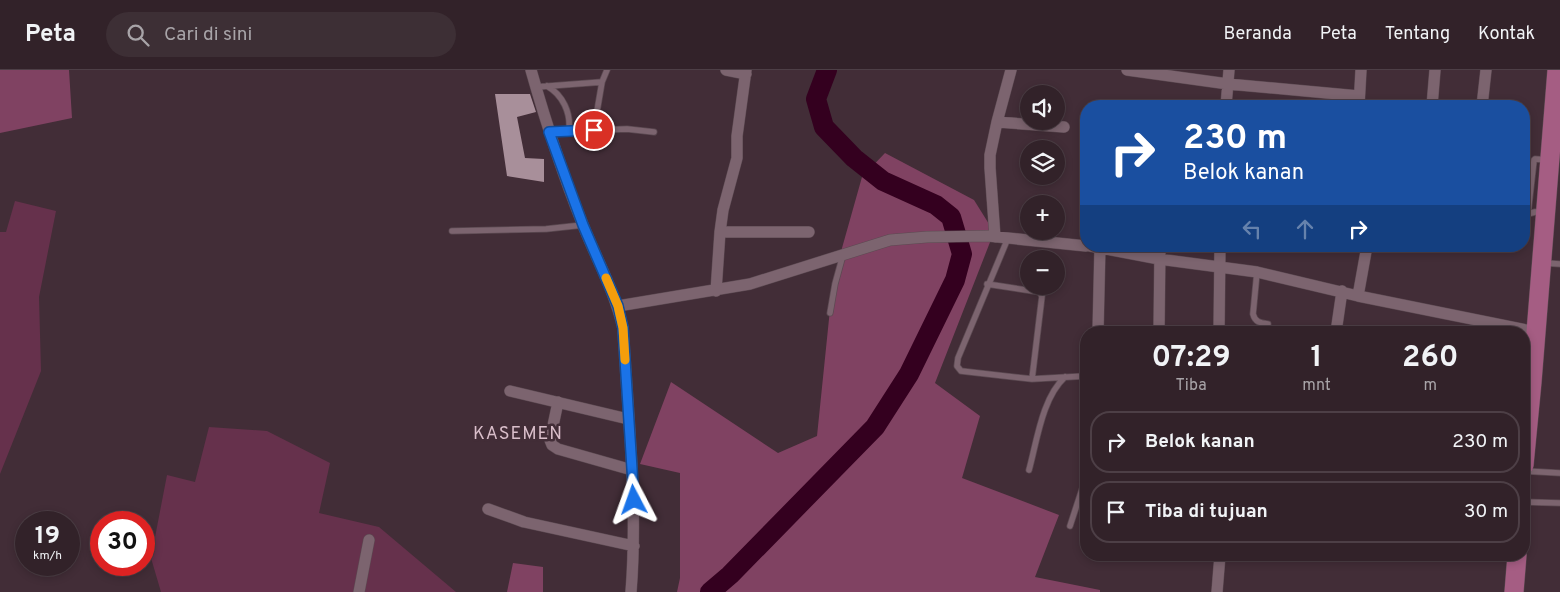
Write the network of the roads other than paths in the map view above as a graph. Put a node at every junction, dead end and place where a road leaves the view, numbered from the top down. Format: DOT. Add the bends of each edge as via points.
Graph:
graph roads {
  1 [pos="531,70"];
  2 [pos="607,70"];
  3 [pos="726,70"];
  4 [pos="1011,70"];
  5 [pos="1127,70"];
  6 [pos="1229,70"];
  7 [pos="1361,70"];
  8 [pos="1435,70"];
  9 [pos="1486,70"];
  10 [pos="1557,70"];
  11 [pos="746,72"];
  12 [pos="602,82"];
  13 [pos="1228,84"];
  14 [pos="542,86"];
  15 [pos="1227,100"];
  16 [pos="1351,100"];
  17 [pos="1359,100"];
  18 [pos="1432,100"];
  19 [pos="1483,100"];
  20 [pos="997,122"];
  21 [pos="1020,124"];
  22 [pos="594,130"];
  23 [pos="569,131"];
  24 [pos="549,132"];
  25 [pos="654,132"];
  26 [pos="1532,213"];
  27 [pos="583,225"];
  28 [pos="452,231"];
  29 [pos="720,232"];
  30 [pos="809,232"];
  31 [pos="991,237"];
  32 [pos="1008,237"];
  33 [pos="1080,245"];
  34 [pos="1097,252"];
  35 [pos="1123,252"];
  36 [pos="1160,252"];
  37 [pos="1220,252"];
  38 [pos="1366,252"];
  39 [pos="844,254"];
  40 [pos="1159,259"];
  41 [pos="1540,263"];
  42 [pos="1560,264"];
  43 [pos="1220,266"];
  44 [pos="1257,272"];
  45 [pos="987,284"];
  46 [pos="716,291"];
  47 [pos="1342,291"];
  48 [pos="1358,296"];
  49 [pos="618,306"];
  50 [pos="830,314"];
  51 [pos="1268,324"];
  52 [pos="1098,326"];
  53 [pos="1159,326"];
  54 [pos="1218,326"];
  55 [pos="1337,326"];
  56 [pos="1482,326"];
  57 [pos="1530,331"];
  58 [pos="1536,332"];
  59 [pos="1530,370"];
  60 [pos="1080,376"];
  61 [pos="1065,377"];
  62 [pos="1032,379"];
  63 [pos="510,391"];
  64 [pos="558,402"];
  65 [pos="628,419"];
  66 [pos="632,470"];
  67 [pos="1029,470"];
  68 [pos="1530,471"];
  69 [pos="1560,473"];
  70 [pos="1080,495"];
  71 [pos="1530,502"];
  72 [pos="1560,503"];
  73 [pos="488,509"];
  74 [pos="1070,526"];
  75 [pos="369,540"];
  76 [pos="634,546"];
  77 [pos="1220,561"];
  78 [pos="1517,561"];
  79 [pos="359,592"];
  80 [pos="631,592"];
  81 [pos="1218,592"];
  82 [pos="1514,592"];
  1 -- 14 [label="street"];
  2 -- 12 [label="lane"];
  3 -- 11 [label="street"];
  4 -- 20 [label="street"];
  5 -- 13 [label="street"];
  6 -- 13 [label="street"];
  7 -- 17 [label="street"];
  8 -- 18 [label="street"];
  9 -- 19 [label="street"];
  10 -- 26 [label="main road" via="1549,160"];
  11 -- 29 [label="street" via="737,136 738,158"];
  12 -- 14 [label="lane"];
  12 -- 22 [label="lane"];
  13 -- 15 [label="street"];
  13 -- 16 [label="street"];
  14 -- 23 [label="lane" via="554,90 566,107"];
  14 -- 24 [label="street"];
  20 -- 21 [label="street"];
  20 -- 31 [label="street" via="990,155"];
  22 -- 23 [label="lane"];
  22 -- 25 [label="lane"];
  23 -- 24 [label="lane"];
  24 -- 27 [label="street"];
  26 -- 41 [label="main road" via="1546,218"];
  27 -- 28 [label="lane"];
  27 -- 49 [label="street"];
  29 -- 30 [label="street"];
  29 -- 46 [label="street"];
  31 -- 32 [label="street"];
  31 -- 39 [label="street" via="890,240"];
  32 -- 33 [label="street"];
  32 -- 45 [label="lane"];
  34 -- 52 [label="street"];
  35 -- 40 [label="street"];
  36 -- 40 [label="street"];
  37 -- 43 [label="street"];
  38 -- 48 [label="street"];
  39 -- 46 [label="street" via="750,284"];
  39 -- 50 [label="lane" via="834,284"];
  40 -- 43 [label="street"];
  40 -- 53 [label="street"];
  41 -- 42 [label="lane"];
  41 -- 58 [label="main road"];
  43 -- 44 [label="street"];
  43 -- 54 [label="street"];
  44 -- 47 [label="street"];
  44 -- 51 [label="lane" via="1254,319"];
  45 -- 62 [label="lane" via="1039,292 1042,296"];
  45 -- 62 [label="lane" via="957,366 960,371"];
  46 -- 49 [label="street"];
  47 -- 48 [label="street"];
  47 -- 55 [label="street"];
  48 -- 56 [label="street"];
  49 -- 65 [label="street" via="623,328"];
  57 -- 58 [label="street"];
  58 -- 59 [label="main road"];
  60 -- 61 [label="lane"];
  61 -- 62 [label="lane"];
  61 -- 67 [label="lane" via="1056,385 1045,409"];
  63 -- 64 [label="street"];
  64 -- 65 [label="street"];
  64 -- 66 [label="street" via="550,440 552,445"];
  65 -- 66 [label="street"];
  66 -- 76 [label="street"];
  68 -- 69 [label="lane"];
  70 -- 74 [label="lane"];
  71 -- 72 [label="lane"];
  73 -- 76 [label="street" via="524,522"];
  75 -- 79 [label="street"];
  76 -- 80 [label="street"];
  77 -- 81 [label="street"];
  78 -- 82 [label="main road"];
}
